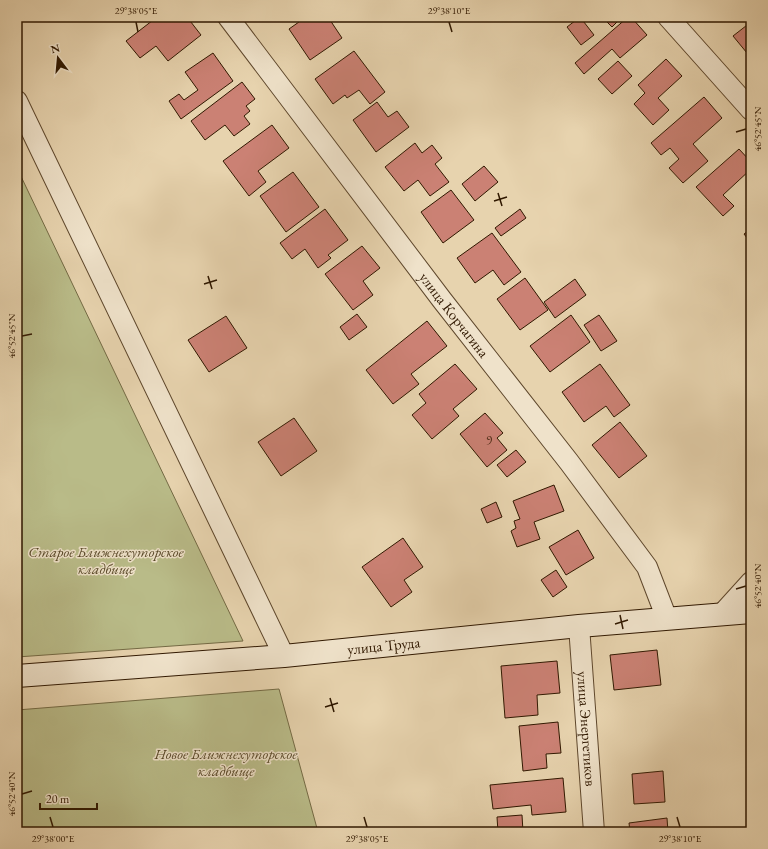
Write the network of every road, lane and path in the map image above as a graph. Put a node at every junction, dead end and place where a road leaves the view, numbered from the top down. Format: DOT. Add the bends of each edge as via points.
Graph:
graph roads {
  1 [pos="228,17"];
  2 [pos="668,17"];
  3 [pos="17,101"];
  4 [pos="751,110"];
  5 [pos="751,582"];
  6 [pos="751,612"];
  7 [pos="722,614"];
  8 [pos="667,619"];
  9 [pos="579,626"];
  10 [pos="284,656"];
  11 [pos="17,676"];
  12 [pos="594,832"];
  1 -- 8 [label="street, улица Корчагина" via="647,567"];
  2 -- 4 [label="street"];
  3 -- 10 [label="street"];
  5 -- 7 [label="street"];
  6 -- 7 [label="street, улица Труда"];
  7 -- 8 [label="street, улица Труда"];
  8 -- 9 [label="street, улица Труда"];
  9 -- 10 [label="street, улица Труда"];
  9 -- 12 [label="street, улица Энергетиков"];
  10 -- 11 [label="street, улица Труда"];
}
